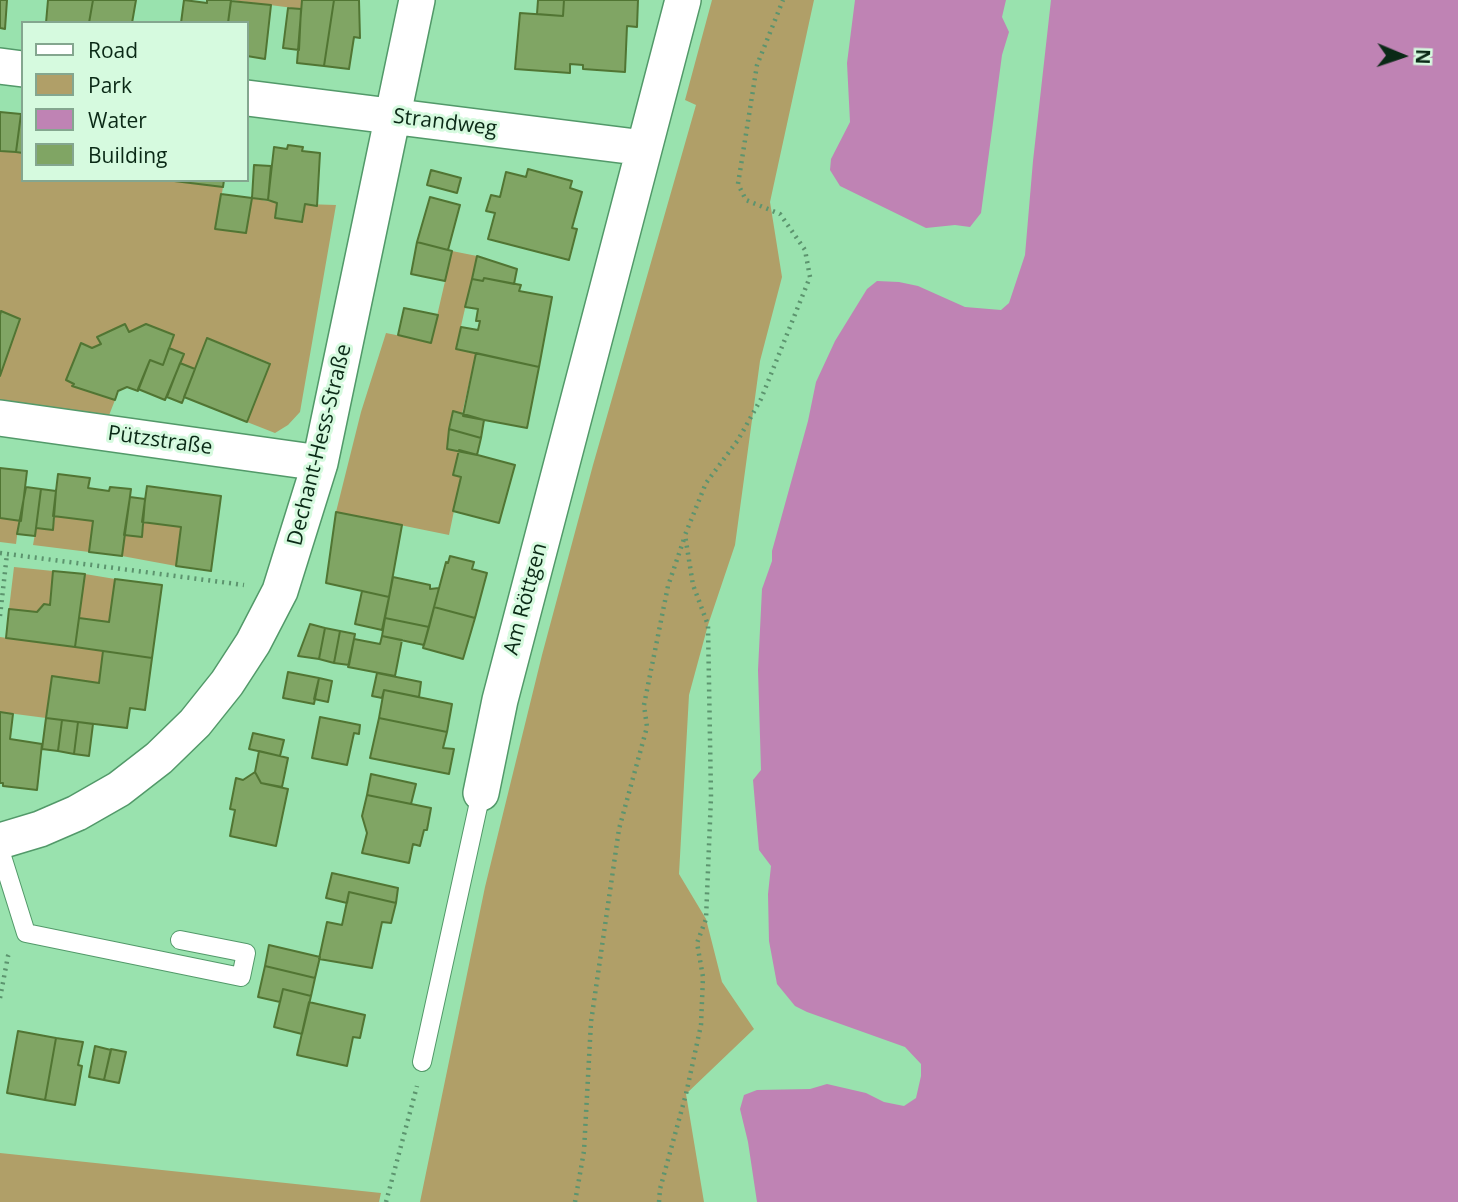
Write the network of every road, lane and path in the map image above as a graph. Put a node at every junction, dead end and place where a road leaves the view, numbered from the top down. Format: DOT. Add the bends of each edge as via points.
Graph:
graph roads {
  1 [pos="416,0"];
  2 [pos="683,0"];
  3 [pos="783,0"];
  4 [pos="0,66"];
  5 [pos="21,69"];
  6 [pos="248,98"];
  7 [pos="393,117"];
  8 [pos="644,148"];
  9 [pos="0,418"];
  10 [pos="320,463"];
  11 [pos="685,535"];
  12 [pos="0,553"];
  13 [pos="7,554"];
  14 [pos="280,590"];
  15 [pos="0,615"];
  16 [pos="481,793"];
  17 [pos="0,841"];
  18 [pos="0,850"];
  19 [pos="26,933"];
  20 [pos="180,940"];
  21 [pos="0,998"];
  22 [pos="422,1062"];
  23 [pos="386,1202"];
  24 [pos="575,1202"];
  25 [pos="659,1202"];
  1 -- 7 [label="street, Dechant-Hess-Straße"];
  2 -- 8 [label="street, Am Röttgen"];
  3 -- 11 [label="path" via="757,65 738,184 746,200 780,214 805,250 810,277 761,399 706,483"];
  4 -- 5 [label="street"];
  6 -- 7 [label="street, Strandweg"];
  7 -- 8 [label="street, Strandweg"];
  7 -- 10 [label="street, Dechant-Hess-Straße"];
  8 -- 16 [label="street, Am Röttgen" via="500,700"];
  9 -- 10 [label="street, Pützstraße"];
  10 -- 14 [label="street, Dechant-Hess-Straße"];
  11 -- 24 [label="path" via="668,586 644,705 647,727 619,829 591,1022 584,1151"];
  11 -- 25 [label="path" via="693,585 708,625 711,797 706,919 697,943 703,977 701,1025"];
  12 -- 13 [label="path"];
  13 -- 14 [label="path"];
  13 -- 15 [label="path"];
  14 -- 17 [label="street, Dechant-Hess-Straße" via="227,683 159,758 77,813"];
  16 -- 22 [label="lane, Am Röttgen"];
  18 -- 19 [label="lane"];
  19 -- 20 [label="lane" via="241,977 246,953"];
  19 -- 21 [label="path" via="8,956"];
  22 -- 23 [label="path"];
}
